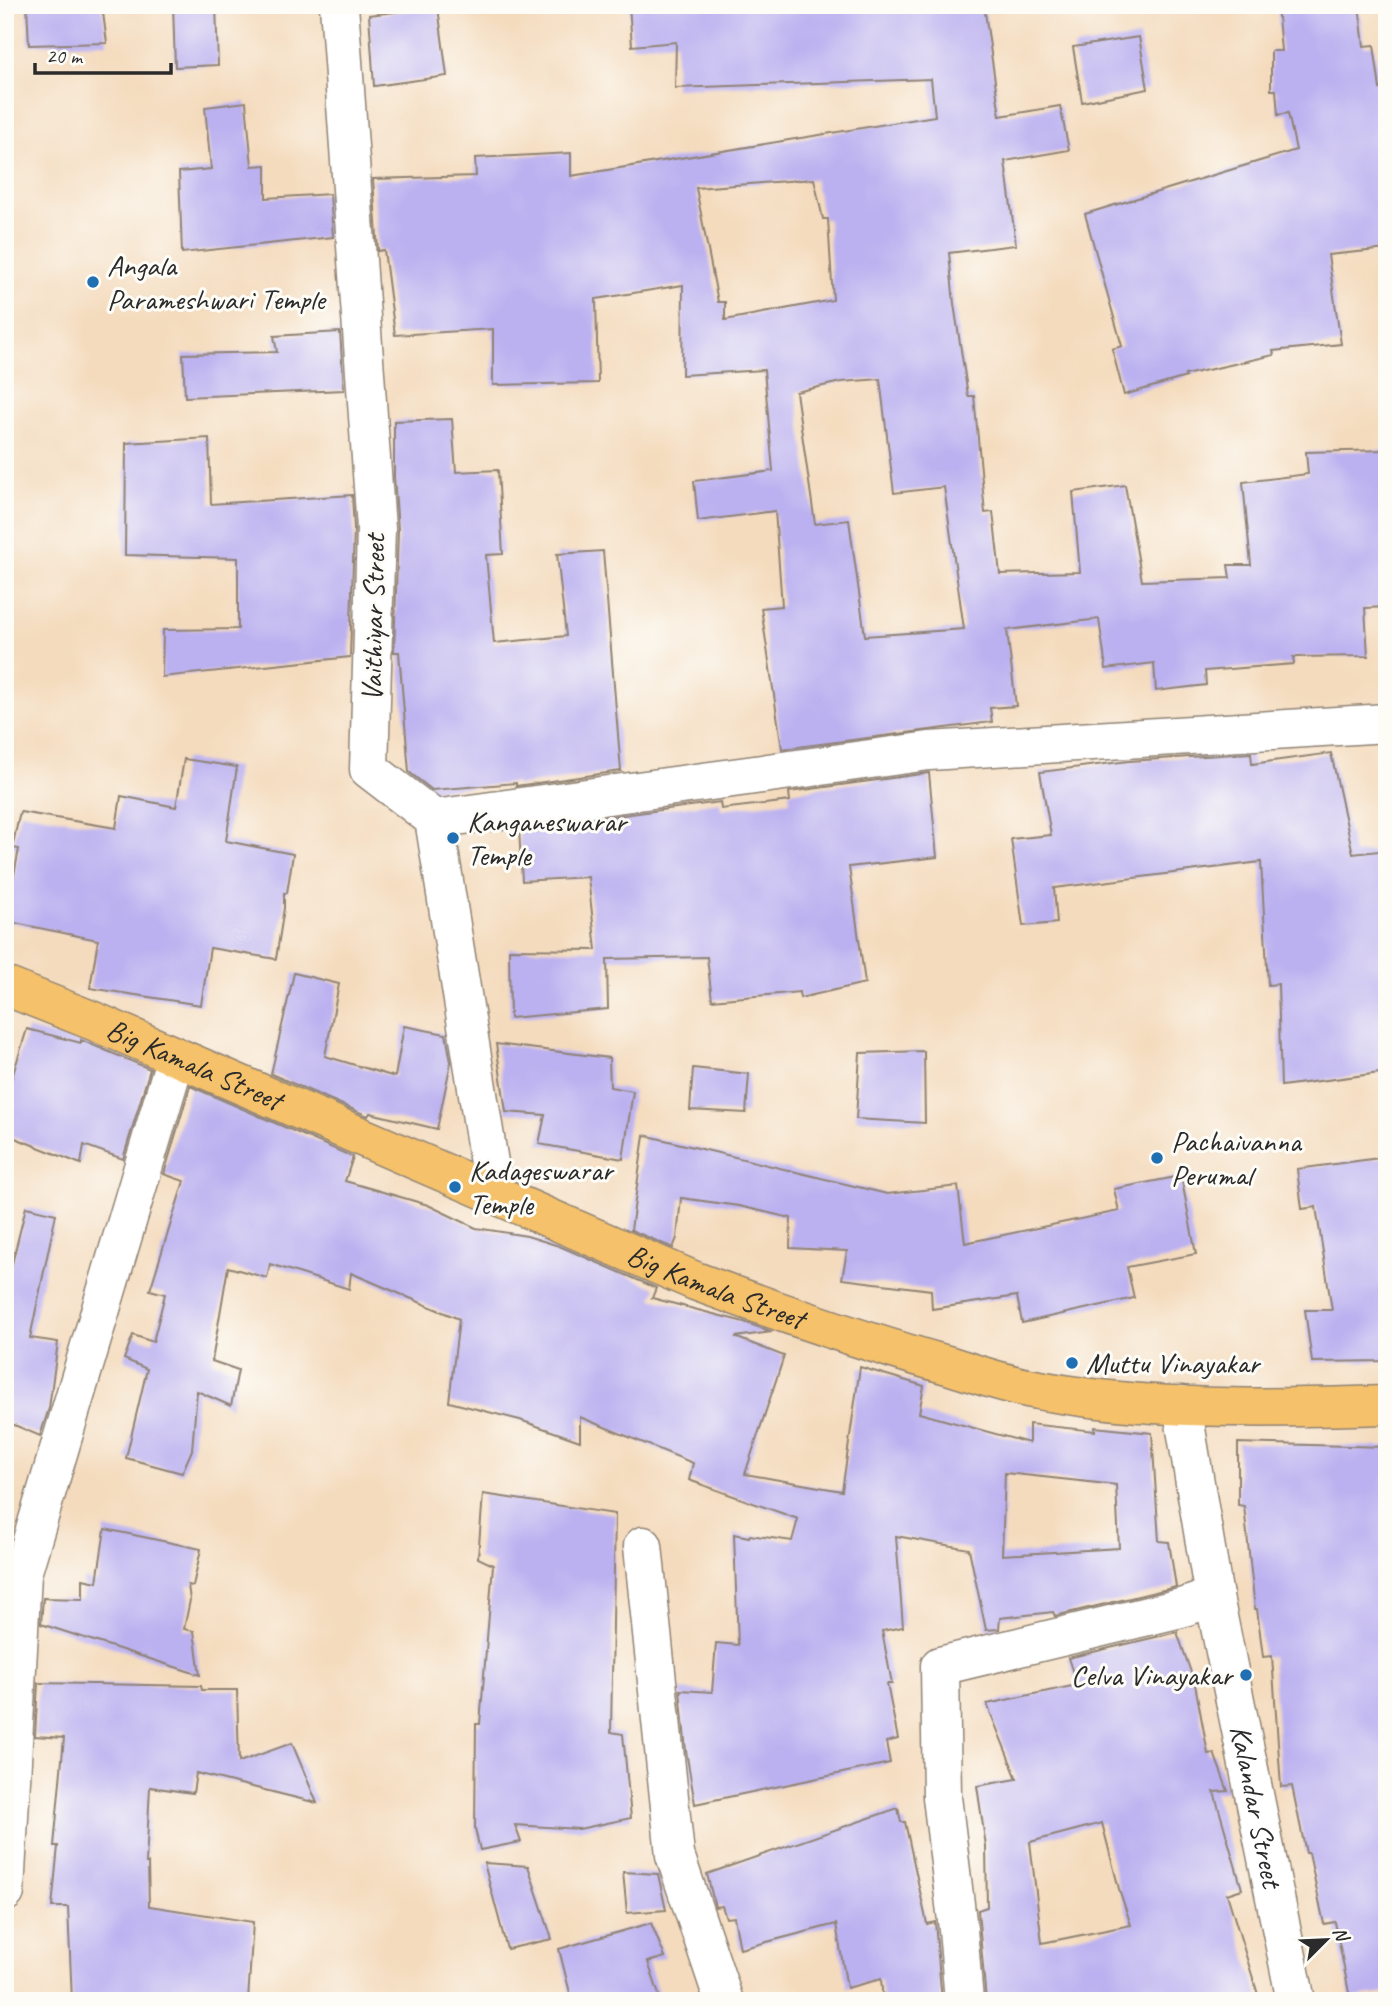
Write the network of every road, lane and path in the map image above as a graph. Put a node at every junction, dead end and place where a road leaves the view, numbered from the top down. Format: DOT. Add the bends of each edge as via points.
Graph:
graph roads {
  1 [pos="339,5"];
  2 [pos="1387,723"];
  3 [pos="434,819"];
  4 [pos="5,986"];
  5 [pos="176,1057"];
  6 [pos="495,1194"];
  7 [pos="1182,1405"];
  8 [pos="1387,1405"];
  9 [pos="643,1546"];
  10 [pos="1214,1597"];
  11 [pos="5,1892"];
  12 [pos="724,2001"];
  13 [pos="964,2001"];
  14 [pos="1296,2001"];
  1 -- 3 [label="street, Vaithiyar Street" via="376,529 369,769"];
  2 -- 3 [label="street" via="929,751"];
  3 -- 6 [label="street"];
  4 -- 5 [label="main road, Big Kamala Street"];
  5 -- 6 [label="main road, Big Kamala Street"];
  5 -- 11 [label="street" via="22,1574"];
  6 -- 7 [label="main road, Big Kamala Street" via="695,1281 922,1358 1026,1387 1125,1402"];
  7 -- 8 [label="main road, Big Kamala Street"];
  7 -- 10 [label="street, Kalandar Street"];
  9 -- 12 [label="street" via="675,1855"];
  10 -- 13 [label="street" via="940,1666 942,1797"];
  10 -- 14 [label="street, Kalandar Street"];
}
